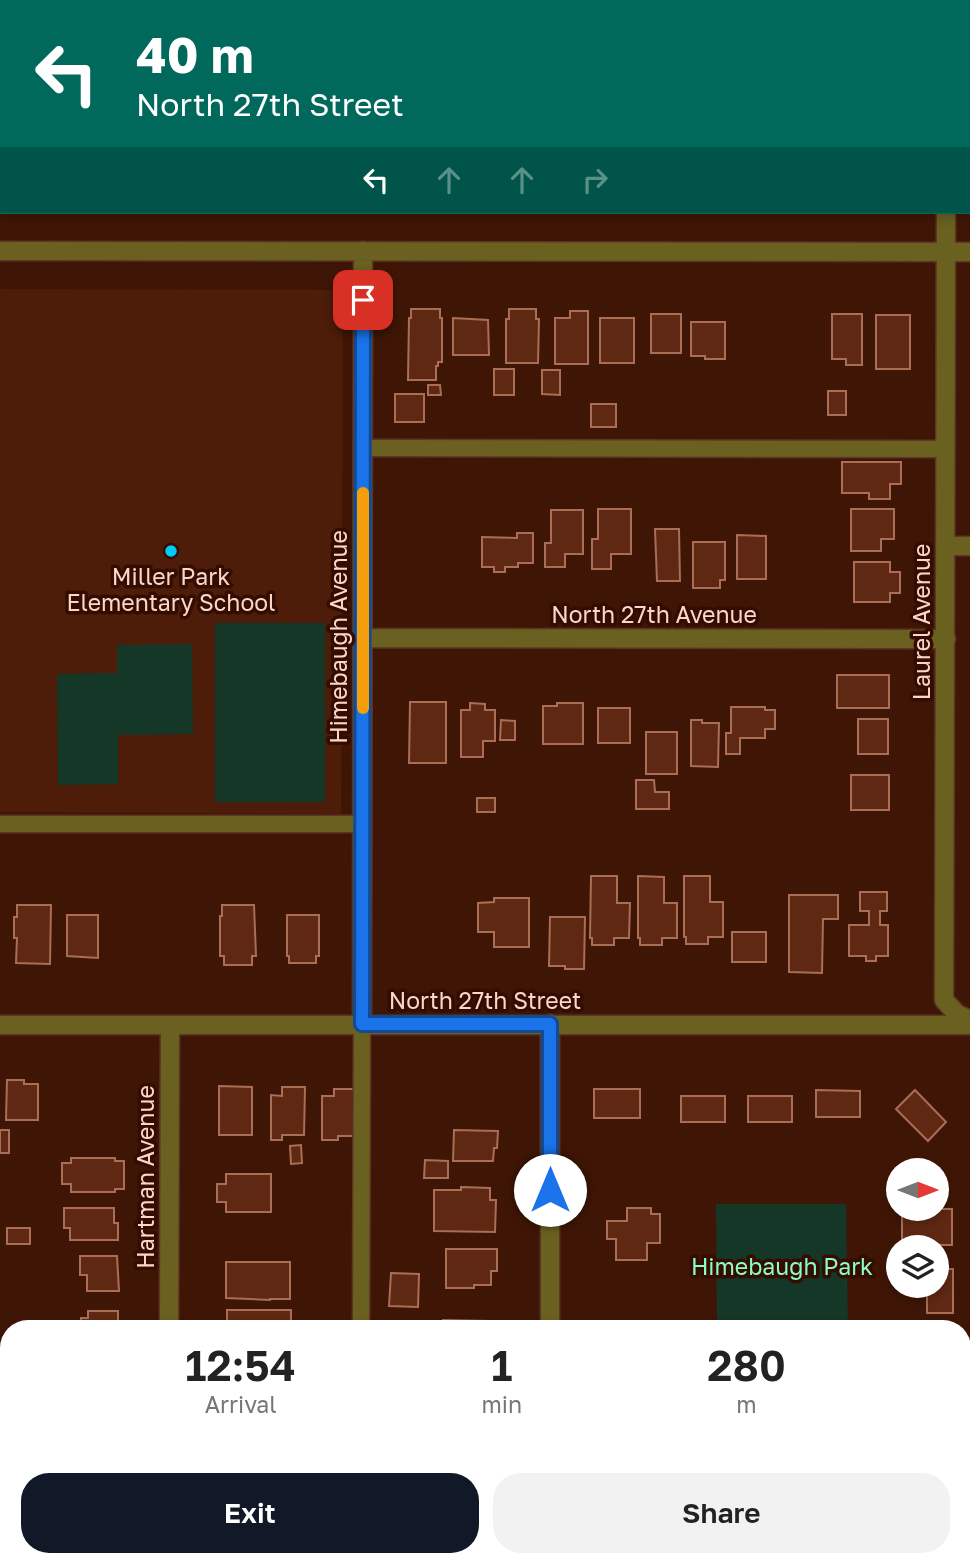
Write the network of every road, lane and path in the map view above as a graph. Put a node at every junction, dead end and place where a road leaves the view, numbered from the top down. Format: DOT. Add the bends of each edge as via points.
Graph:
graph roads {
  1 [pos="946,214"];
  2 [pos="0,251"];
  3 [pos="363,251"];
  4 [pos="947,252"];
  5 [pos="970,252"];
  6 [pos="362,449"];
  7 [pos="946,449"];
  8 [pos="946,546"];
  9 [pos="970,546"];
  10 [pos="363,638"];
  11 [pos="946,639"];
  12 [pos="0,824"];
  13 [pos="362,824"];
  14 [pos="970,1023"];
  15 [pos="362,1024"];
  16 [pos="550,1024"];
  17 [pos="0,1025"];
  18 [pos="170,1025"];
  19 [pos="169,1320"];
  20 [pos="361,1320"];
  21 [pos="550,1320"];
  1 -- 4 [label="street, Laurel Avenue"];
  2 -- 3 [label="street"];
  3 -- 4 [label="street"];
  3 -- 6 [label="street, Himebaugh Avenue"];
  4 -- 5 [label="street"];
  4 -- 7 [label="street, Laurel Avenue"];
  6 -- 7 [label="lane"];
  6 -- 10 [label="street, Himebaugh Avenue"];
  7 -- 8 [label="street, Laurel Avenue"];
  8 -- 9 [label="street"];
  8 -- 11 [label="street, Laurel Avenue"];
  10 -- 11 [label="street, North 27th Avenue"];
  10 -- 13 [label="street, Himebaugh Avenue"];
  11 -- 14 [label="street, Laurel Avenue" via="944,1000"];
  12 -- 13 [label="lane"];
  13 -- 15 [label="street, Himebaugh Avenue"];
  14 -- 16 [label="street, North 27th Street"];
  15 -- 16 [label="street, North 27th Street"];
  15 -- 18 [label="street, North 27th Street"];
  15 -- 20 [label="lane"];
  16 -- 21 [label="street"];
  17 -- 18 [label="street, North 27th Street"];
  18 -- 19 [label="street, Hartman Avenue"];
}
